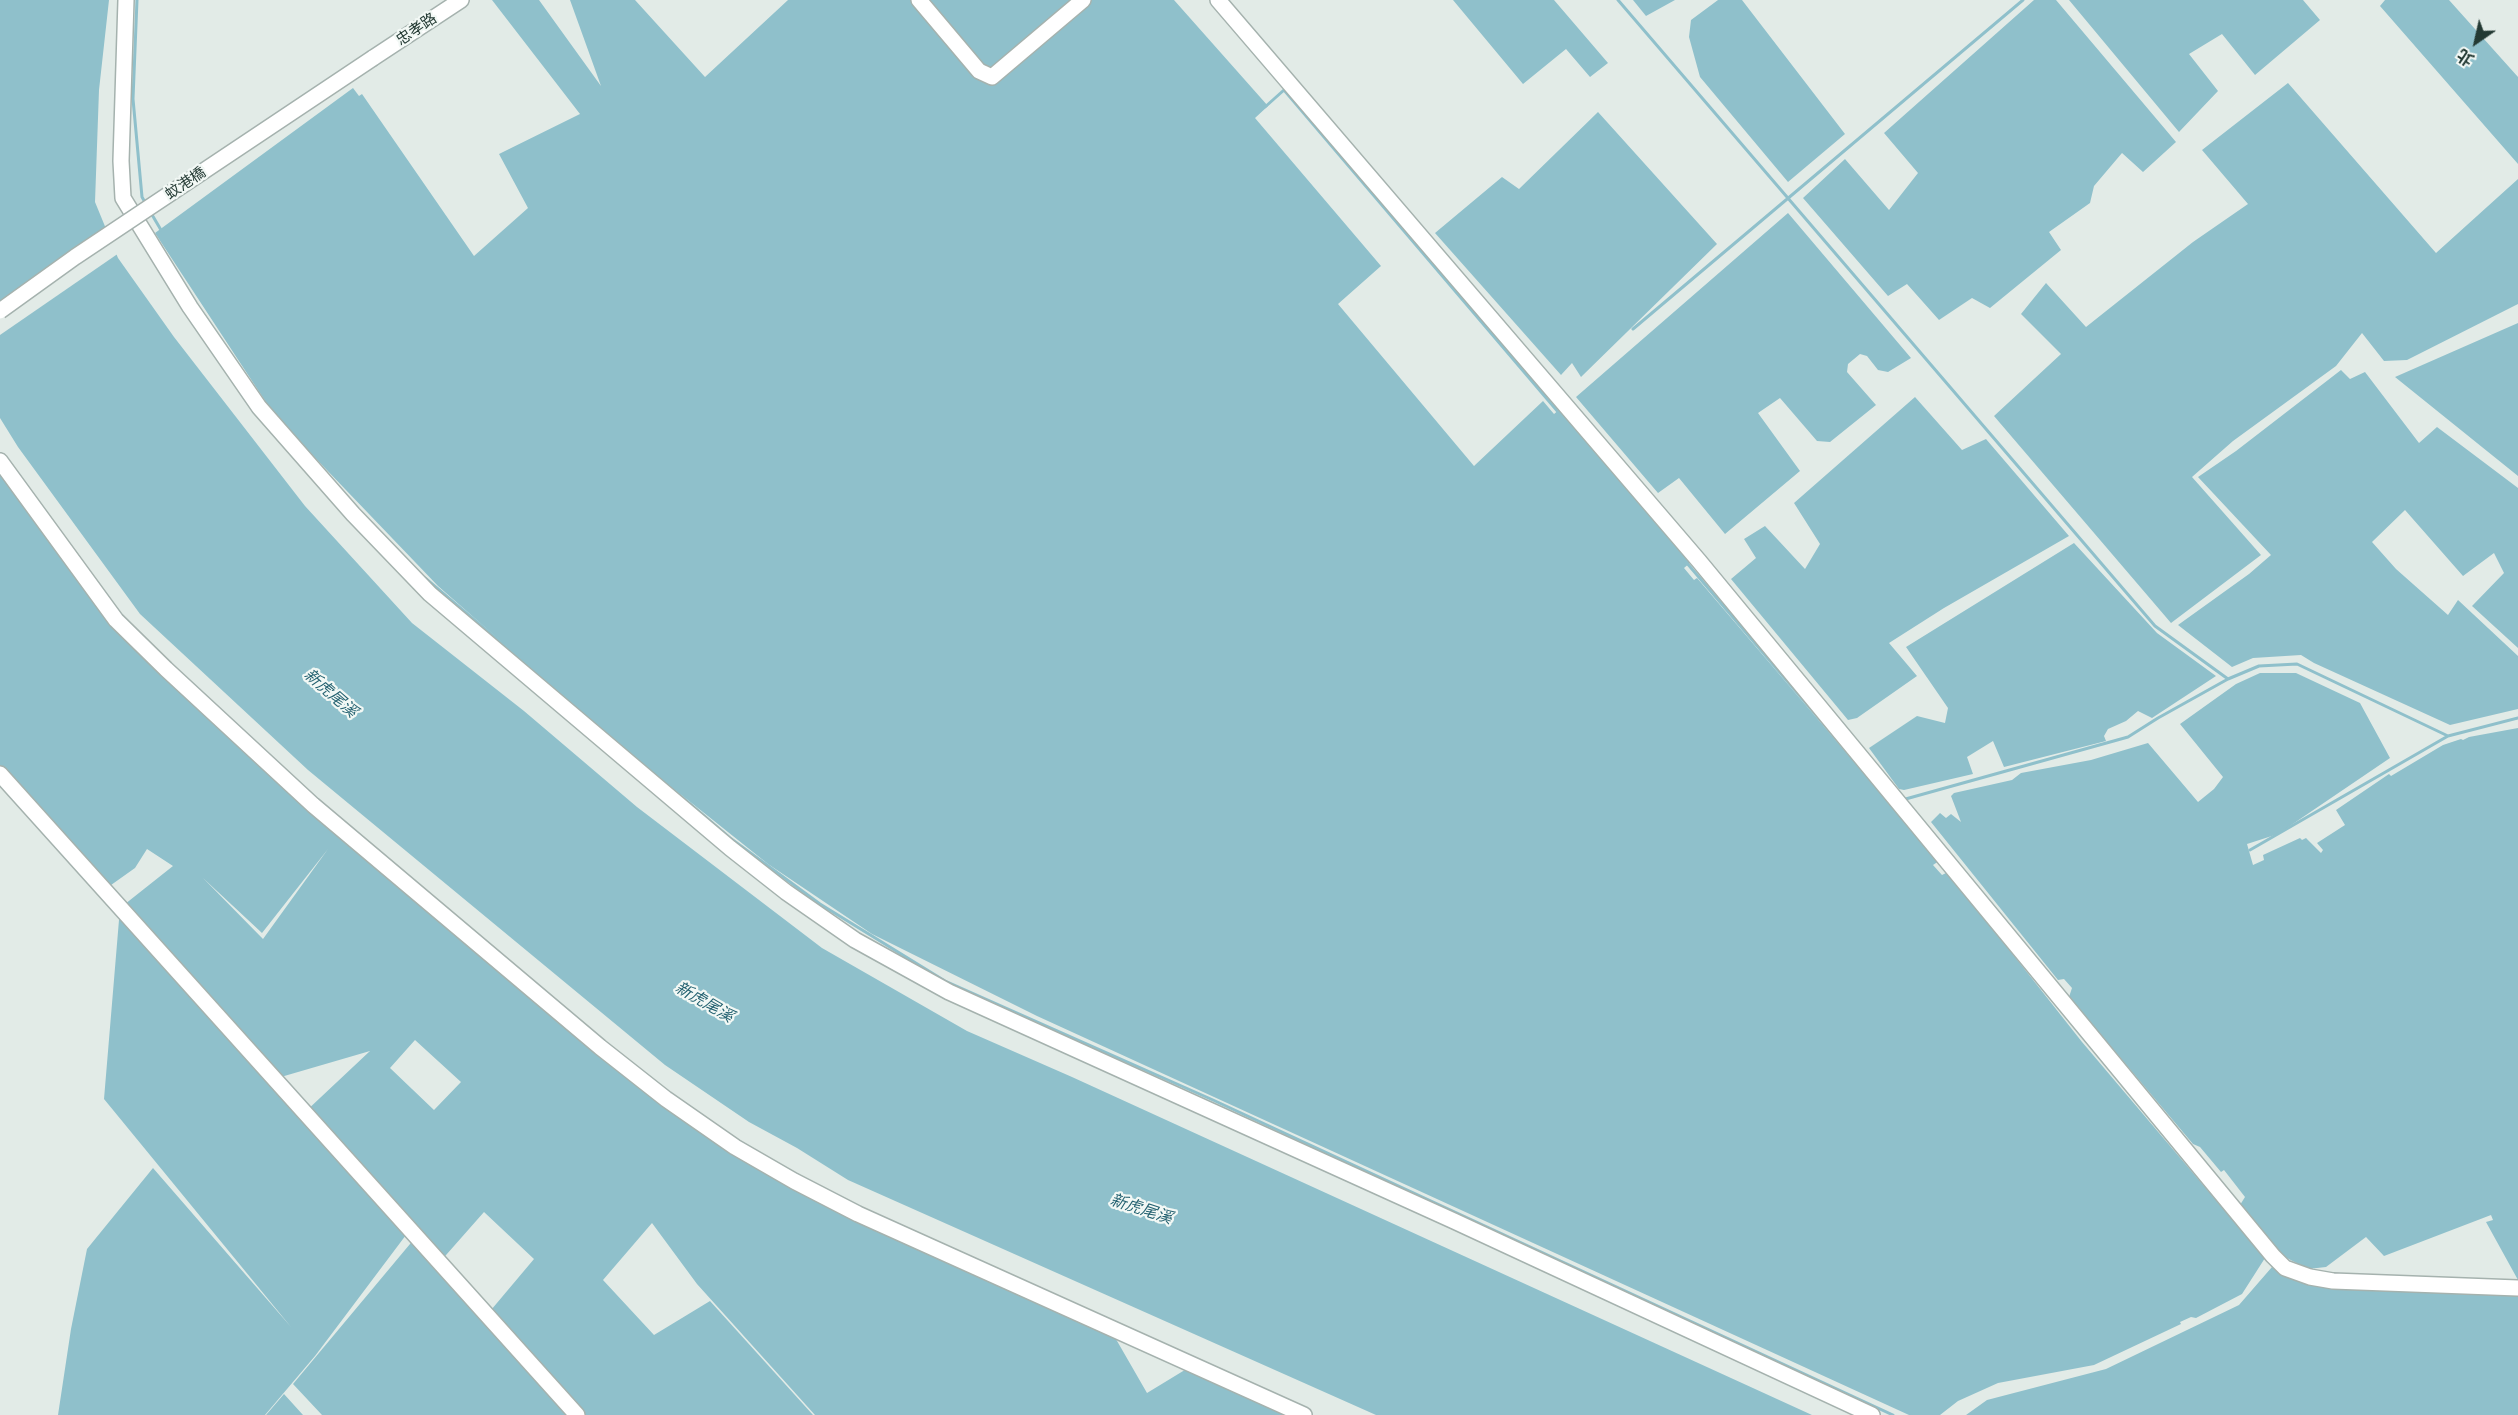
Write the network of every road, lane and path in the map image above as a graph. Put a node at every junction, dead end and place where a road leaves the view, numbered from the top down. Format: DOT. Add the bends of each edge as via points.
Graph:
graph roads {
  1 [pos="126,0"];
  2 [pos="461,0"];
  3 [pos="919,0"];
  4 [pos="1083,0"];
  5 [pos="1218,0"];
  6 [pos="373,58"];
  7 [pos="0,311"];
  8 [pos="0,460"];
  9 [pos="0,774"];
  10 [pos="2518,1288"];
  11 [pos="577,1415"];
  12 [pos="1304,1415"];
  13 [pos="1872,1415"];
  1 -- 13 [label="street" via="123,198 190,307 259,407 430,594 730,848 855,940 949,992"];
  2 -- 6 [label="street, 忠孝路"];
  3 -- 4 [label="street" via="979,71 992,77"];
  5 -- 10 [label="street" via="1699,561 2285,1268 2333,1281"];
  6 -- 7 [label="street, 蚊港橋, bridge"];
  8 -- 12 [label="street" via="116,620 166,669 312,805 666,1099 745,1152 858,1214"];
  9 -- 11 [label="street"];
}
